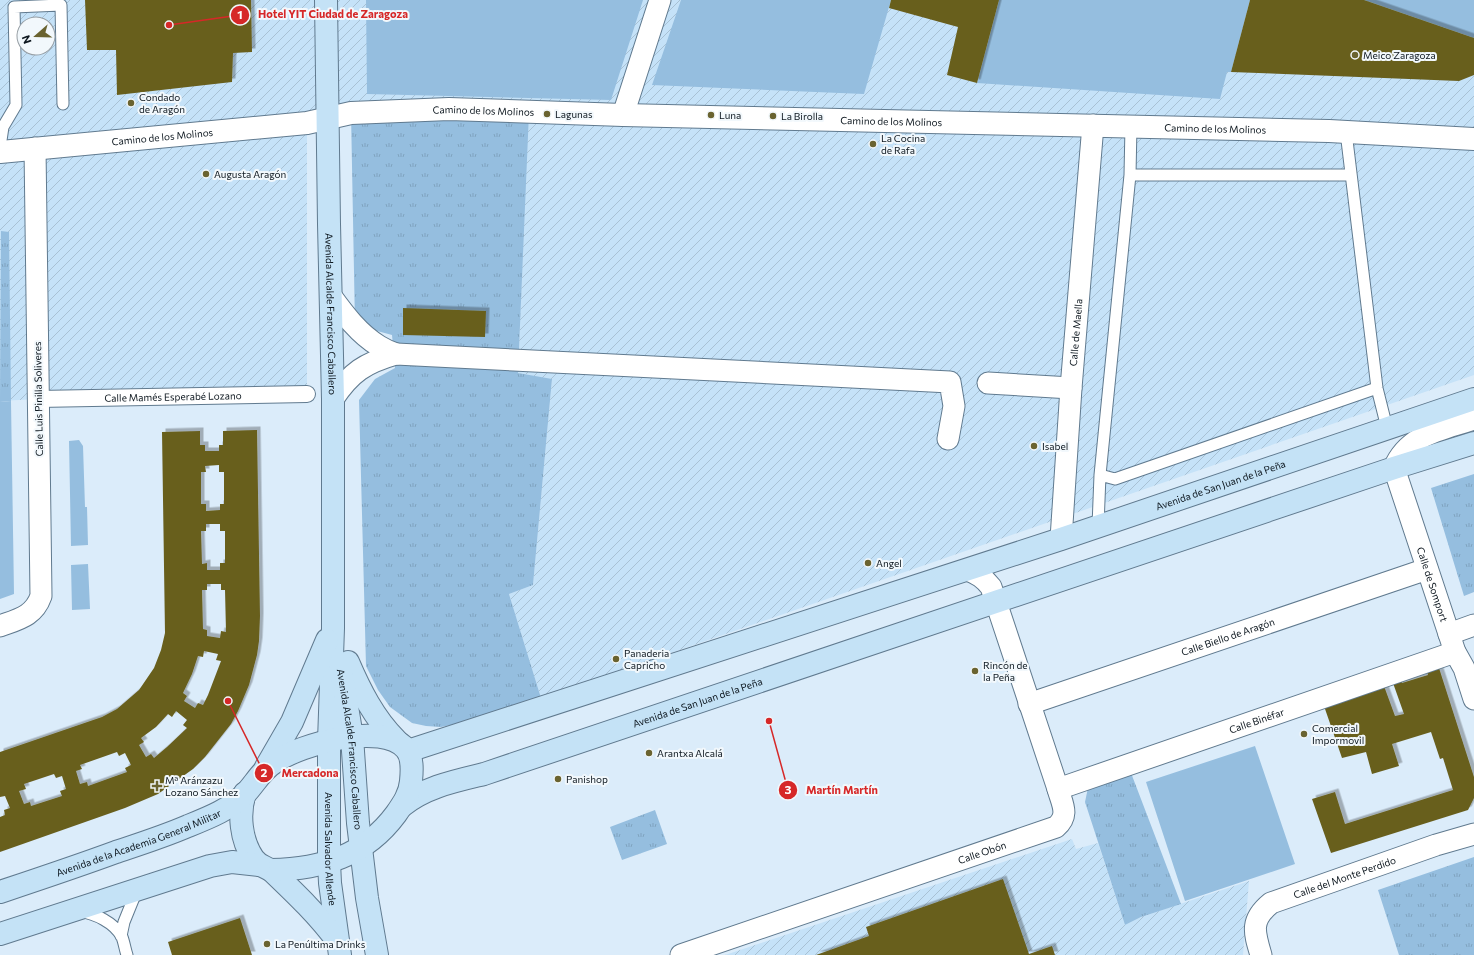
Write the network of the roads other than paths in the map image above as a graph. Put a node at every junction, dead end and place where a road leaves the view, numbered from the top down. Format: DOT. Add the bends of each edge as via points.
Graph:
graph roads {
  1 [pos="326,0"];
  2 [pos="660,0"];
  3 [pos="63,104"];
  4 [pos="623,115"];
  5 [pos="328,118"];
  6 [pos="1093,126"];
  7 [pos="1131,126"];
  8 [pos="1346,132"];
  9 [pos="1474,138"];
  10 [pos="0,147"];
  11 [pos="35,148"];
  12 [pos="0,152"];
  13 [pos="1130,175"];
  14 [pos="1351,175"];
  15 [pos="331,296"];
  16 [pos="396,354"];
  17 [pos="988,383"];
  18 [pos="1071,388"];
  19 [pos="1376,388"];
  20 [pos="307,394"];
  21 [pos="38,399"];
  22 [pos="333,399"];
  23 [pos="1474,399"];
  24 [pos="1474,419"];
  25 [pos="1387,428"];
  26 [pos="948,439"];
  27 [pos="1474,443"];
  28 [pos="1394,468"];
  29 [pos="1100,475"];
  30 [pos="1098,526"];
  31 [pos="1061,539"];
  32 [pos="1427,569"];
  33 [pos="967,570"];
  34 [pos="995,601"];
  35 [pos="1474,625"];
  36 [pos="0,626"];
  37 [pos="333,628"];
  38 [pos="1452,643"];
  39 [pos="1474,699"];
  40 [pos="1029,704"];
  41 [pos="352,737"];
  42 [pos="328,741"];
  43 [pos="402,746"];
  44 [pos="264,770"];
  45 [pos="1058,789"];
  46 [pos="245,794"];
  47 [pos="402,806"];
  48 [pos="1474,834"];
  49 [pos="361,848"];
  50 [pos="329,862"];
  51 [pos="265,868"];
  52 [pos="137,889"];
  53 [pos="0,892"];
  54 [pos="77,910"];
  55 [pos="0,934"];
  56 [pos="121,936"];
  57 [pos="339,948"];
  58 [pos="127,955"];
  59 [pos="377,955"];
  60 [pos="681,955"];
  61 [pos="1262,955"];
  1 -- 5 [label="main road, Avenida Alcalde Francisco Caballero"];
  2 -- 4 [label="street"];
  3 -- 10 [label="lane" via="61,5 14,7 16,105 3,127"];
  4 -- 5 [label="street, Camino de los Molinos" via="449,110 351,113"];
  4 -- 6 [label="street, Camino de los Molinos"];
  5 -- 11 [label="street, Camino de los Molinos" via="293,125"];
  5 -- 15 [label="main road, Avenida Alcalde Francisco Caballero"];
  6 -- 7 [label="street, Camino de los Molinos"];
  6 -- 18 [label="street, Calle de Maella"];
  7 -- 8 [label="street, Camino de los Molinos"];
  7 -- 13 [label="lane"];
  8 -- 9 [label="street, Camino de los Molinos"];
  8 -- 14 [label="lane"];
  11 -- 12 [label="street, Camino de los Molinos"];
  11 -- 21 [label="street, Calle Luis Pinilla Soliveres"];
  13 -- 14 [label="lane"];
  13 -- 29 [label="lane"];
  14 -- 19 [label="lane"];
  15 -- 16 [label="street" via="348,319 368,338"];
  15 -- 22 [label="main road, Avenida Alcalde Francisco Caballero"];
  16 -- 22 [label="street" via="381,358 354,373"];
  16 -- 26 [label="street" via="950,382 954,406"];
  17 -- 18 [label="street"];
  18 -- 31 [label="street, Calle de Maella"];
  19 -- 25 [label="lane"];
  19 -- 29 [label="lane" via="1116,479"];
  20 -- 21 [label="street, Calle Mamés Esperabé Lozano"];
  21 -- 36 [label="street, Calle Luis Pinilla Soliveres" via="41,596 38,605 31,612"];
  22 -- 37 [label="main road, Avenida Alcalde Francisco Caballero"];
  23 -- 25 [label="main road, Avenida de San Juan de la Peña"];
  24 -- 28 [label="street" via="1413,442 1404,450"];
  25 -- 30 [label="main road, Avenida de San Juan de la Peña"];
  27 -- 28 [label="main road, Avenida de San Juan de la Peña"];
  28 -- 32 [label="street, Calle de Somport"];
  28 -- 34 [label="main road, Avenida de San Juan de la Peña"];
  29 -- 30 [label="lane"];
  30 -- 31 [label="main road, Avenida de San Juan de la Peña"];
  31 -- 33 [label="main road, Avenida de San Juan de la Peña"];
  32 -- 38 [label="street, Calle de Somport"];
  32 -- 40 [label="street, Calle Biello de Aragón"];
  33 -- 34 [label="street" via="985,579 991,587"];
  33 -- 43 [label="main road, Avenida de San Juan de la Peña"];
  34 -- 40 [label="street, Calle Obón"];
  34 -- 47 [label="main road, Avenida de San Juan de la Peña" via="484,774 434,788 417,795"];
  35 -- 38 [label="street, Calle Binéfar"];
  37 -- 41 [label="main road, Avenida Alcalde Francisco Caballero"];
  37 -- 42 [label="main road, Avenida Alcalde Francisco Caballero"];
  37 -- 43 [label="main road, Avenida Alcalde Francisco Caballero" via="373,713"];
  37 -- 44 [label="main road, Avenida Alcalde Francisco Caballero" via="292,722"];
  38 -- 39 [label="street, Calle de Somport" via="1464,668"];
  38 -- 45 [label="street, Calle Binéfar"];
  40 -- 45 [label="street, Calle Obón"];
  41 -- 42 [label="main road, Avenida de la Academia General Militar"];
  41 -- 43 [label="main road, Avenida de San Juan de la Peña" via="380,736"];
  41 -- 49 [label="main road, Avenida Alcalde Francisco Caballero"];
  42 -- 44 [label="main road, Avenida de la Academia General Militar" via="296,751"];
  42 -- 50 [label="main road, Avenida Salvador Allende"];
  43 -- 47 [label="main road, Avenida de San Juan de la Peña" via="412,765 411,785"];
  44 -- 46 [label="main road, Avenida de la Academia General Militar"];
  45 -- 60 [label="street, Calle Obón" via="1064,816 1056,827"];
  46 -- 51 [label="main road" via="241,804 242,829 248,849"];
  46 -- 53 [label="main road, Avenida de la Academia General Militar" via="224,809 186,827"];
  47 -- 49 [label="main road, Avenida de San Juan de la Peña" via="383,830"];
  48 -- 61 [label="street, Calle del Monte Perdido" via="1271,903 1261,911 1256,922 1255,934"];
  49 -- 50 [label="main road, Avenida de San Juan de la Peña"];
  49 -- 59 [label="main road"];
  50 -- 51 [label="main road, Avenida de San Juan de la Peña" via="300,869"];
  50 -- 57 [label="main road, Avenida Salvador Allende"];
  51 -- 52 [label="main road" via="232,862 210,866"];
  51 -- 57 [label="main road" via="312,910"];
  52 -- 54 [label="main road"];
  52 -- 56 [label="lane"];
  54 -- 55 [label="main road"];
  54 -- 56 [label="lane" via="101,917"];
  56 -- 58 [label="lane"];
}
